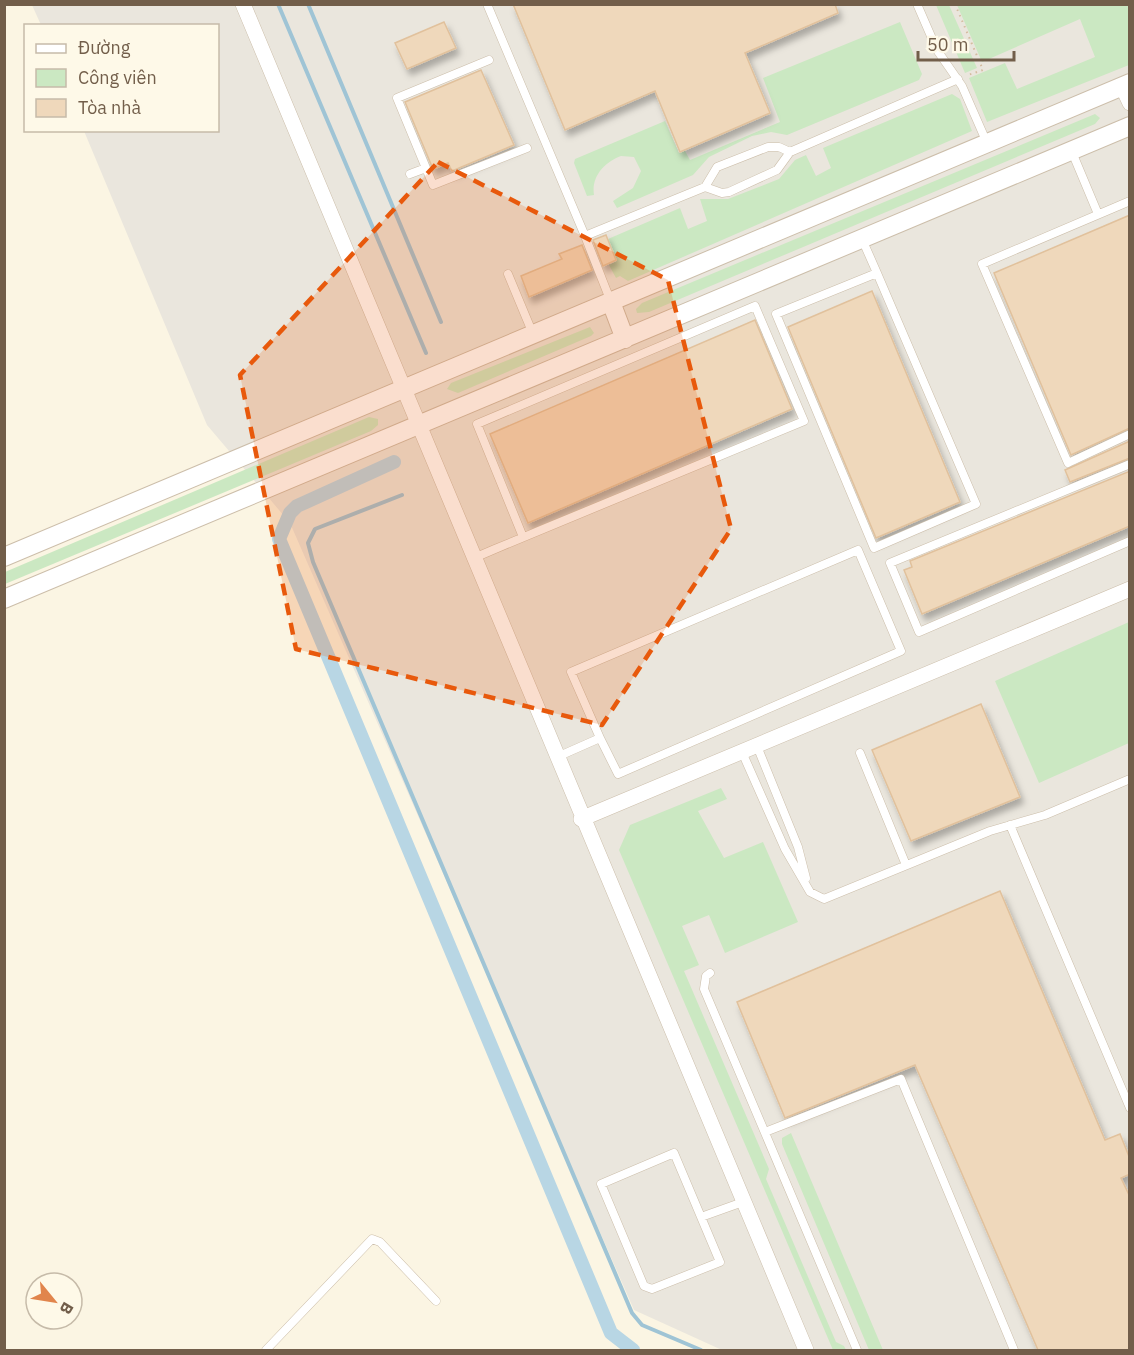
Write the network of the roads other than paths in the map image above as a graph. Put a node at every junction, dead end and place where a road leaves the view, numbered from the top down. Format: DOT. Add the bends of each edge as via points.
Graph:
graph roads {
  1 [pos="243,4"];
  2 [pos="487,4"];
  3 [pos="917,4"];
  4 [pos="489,60"];
  5 [pos="958,79"];
  6 [pos="1127,91"];
  7 [pos="1130,126"];
  8 [pos="987,143"];
  9 [pos="527,148"];
  10 [pos="1071,151"];
  11 [pos="790,152"];
  12 [pos="426,168"];
  13 [pos="410,174"];
  14 [pos="705,187"];
  15 [pos="1130,201"];
  16 [pos="1098,214"];
  17 [pos="585,236"];
  18 [pos="862,239"];
  19 [pos="877,273"];
  20 [pos="508,274"];
  21 [pos="611,302"];
  22 [pos="533,335"];
  23 [pos="625,339"];
  24 [pos="405,388"];
  25 [pos="420,426"];
  26 [pos="1130,434"];
  27 [pos="1130,464"];
  28 [pos="523,537"];
  29 [pos="1130,541"];
  30 [pos="4,557"];
  31 [pos="474,558"];
  32 [pos="1130,589"];
  33 [pos="4,599"];
  34 [pos="600,738"];
  35 [pos="757,746"];
  36 [pos="742,752"];
  37 [pos="860,753"];
  38 [pos="556,758"];
  39 [pos="1130,779"];
  40 [pos="581,819"];
  41 [pos="1010,825"];
  42 [pos="906,866"];
  43 [pos="808,888"];
  44 [pos="710,973"];
  45 [pos="1130,1108"];
  46 [pos="765,1132"];
  47 [pos="743,1202"];
  48 [pos="701,1217"];
  49 [pos="436,1300"];
  50 [pos="266,1350"];
  51 [pos="806,1350"];
  52 [pos="857,1350"];
  53 [pos="1014,1350"];
  1 -- 24 [label="street"];
  2 -- 17 [label="lane"];
  3 -- 5 [label="lane" via="937,50"];
  4 -- 12 [label="lane" via="397,98"];
  5 -- 8 [label="lane"];
  5 -- 11 [label="lane"];
  6 -- 8 [label="street"];
  7 -- 10 [label="street"];
  8 -- 21 [label="street"];
  9 -- 12 [label="lane" via="433,185"];
  10 -- 16 [label="lane"];
  10 -- 18 [label="street"];
  11 -- 14 [label="lane" via="777,170 729,192"];
  11 -- 14 [label="lane" via="768,147 717,167"];
  12 -- 13 [label="lane"];
  14 -- 17 [label="lane"];
  15 -- 16 [label="lane"];
  16 -- 26 [label="lane" via="982,264 1068,463"];
  17 -- 21 [label="lane"];
  18 -- 19 [label="lane"];
  18 -- 23 [label="street"];
  19 -- 19 [label="lane" via="976,504 874,548 776,314"];
  20 -- 22 [label="lane"];
  21 -- 22 [label="street"];
  21 -- 23 [label="street"];
  22 -- 24 [label="street"];
  23 -- 25 [label="street"];
  24 -- 25 [label="street"];
  24 -- 30 [label="street"];
  25 -- 31 [label="street"];
  25 -- 33 [label="street"];
  27 -- 29 [label="lane" via="890,563 919,632"];
  28 -- 28 [label="lane" via="804,421 756,306 477,424"];
  28 -- 31 [label="lane"];
  31 -- 38 [label="street"];
  32 -- 35 [label="street"];
  34 -- 34 [label="lane" via="571,672 858,550 902,651 618,774"];
  34 -- 38 [label="lane"];
  35 -- 36 [label="street"];
  35 -- 43 [label="lane" via="798,847"];
  36 -- 40 [label="street"];
  36 -- 43 [label="lane"];
  37 -- 42 [label="lane"];
  38 -- 40 [label="street"];
  39 -- 41 [label="lane" via="1045,815"];
  40 -- 47 [label="street"];
  41 -- 42 [label="lane"];
  41 -- 45 [label="lane"];
  42 -- 43 [label="lane" via="824,899 814,896"];
  44 -- 46 [label="lane" via="704,989"];
  46 -- 52 [label="lane"];
  46 -- 53 [label="lane" via="901,1079"];
  47 -- 48 [label="lane"];
  47 -- 51 [label="street"];
  48 -- 48 [label="lane" via="674,1153 601,1184 644,1286 652,1289 720,1262"];
  49 -- 50 [label="lane" via="380,1242 372,1239"];
}
